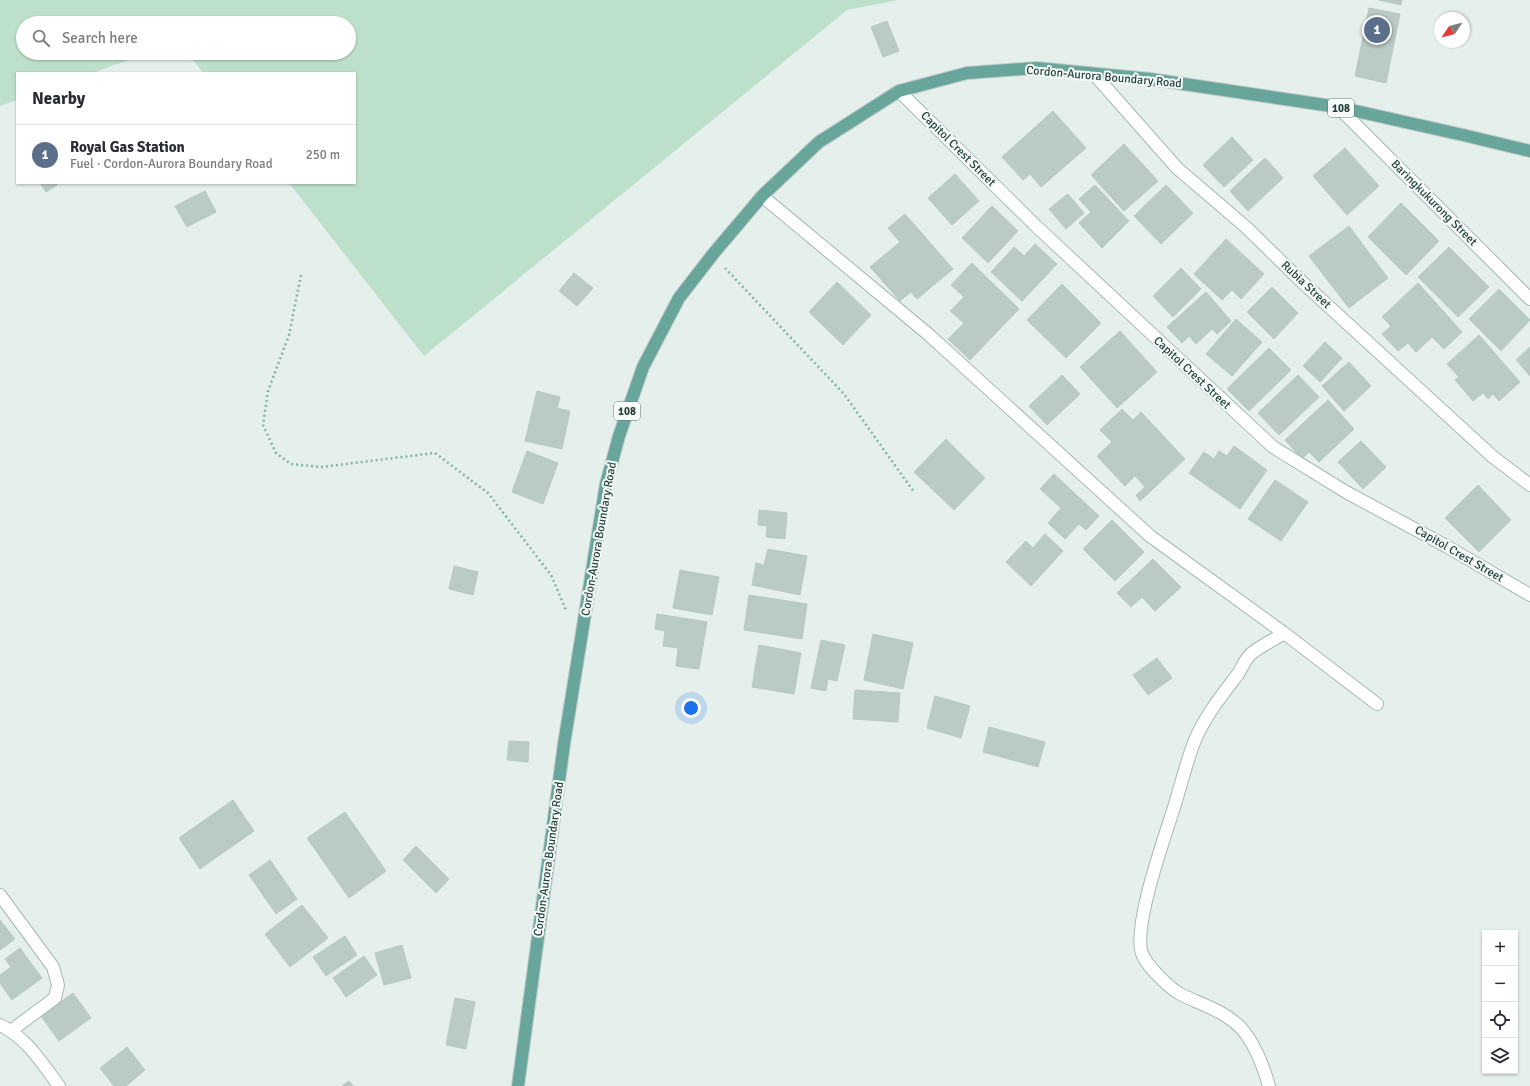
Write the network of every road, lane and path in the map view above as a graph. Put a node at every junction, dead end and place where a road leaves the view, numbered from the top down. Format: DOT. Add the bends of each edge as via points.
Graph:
graph roads {
  1 [pos="1094,74"];
  2 [pos="899,91"];
  3 [pos="1338,107"];
  4 [pos="1530,151"];
  5 [pos="762,196"];
  6 [pos="713,254"];
  7 [pos="301,274"];
  8 [pos="1530,299"];
  9 [pos="1528,480"];
  10 [pos="914,492"];
  11 [pos="1530,595"];
  12 [pos="566,610"];
  13 [pos="1284,633"];
  14 [pos="1377,704"];
  15 [pos="0,895"];
  16 [pos="0,1025"];
  17 [pos="12,1030"];
  18 [pos="59,1086"];
  19 [pos="518,1086"];
  20 [pos="1269,1086"];
  1 -- 2 [label="main road, Cordon-Aurora Boundary Road / 108" via="1036,68 967,73"];
  1 -- 3 [label="main road, Cordon-Aurora Boundary Road / 108"];
  1 -- 9 [label="street, Rubia Street" via="1177,168 1247,228 1306,286 1487,452"];
  2 -- 5 [label="main road, Cordon-Aurora Boundary Road / 108" via="819,142"];
  2 -- 11 [label="street, Capitol Crest Street" via="1036,226 1273,447 1346,492"];
  3 -- 4 [label="main road, Cordon-Aurora Boundary Road / 108"];
  3 -- 8 [label="street, Baringkukurong Street"];
  5 -- 6 [label="main road, Cordon-Aurora Boundary Road / 108"];
  5 -- 13 [label="street" via="928,334 1150,536"];
  6 -- 10 [label="path" via="844,394"];
  6 -- 19 [label="main road, Cordon-Aurora Boundary Road / 108" via="679,298 642,368 606,484 564,744"];
  7 -- 12 [label="path" via="289,335 268,390 263,425 276,453 291,464 321,467 435,453 488,493 551,575"];
  13 -- 14 [label="street"];
  13 -- 20 [label="street" via="1250,654 1212,710 1196,740 1148,892 1141,937 1143,956 1157,975 1180,994 1228,1018 1239,1027 1251,1041 1263,1065"];
  15 -- 17 [label="street" via="53,967 58,985 55,998"];
  16 -- 17 [label="street"];
  17 -- 18 [label="street"];
}
